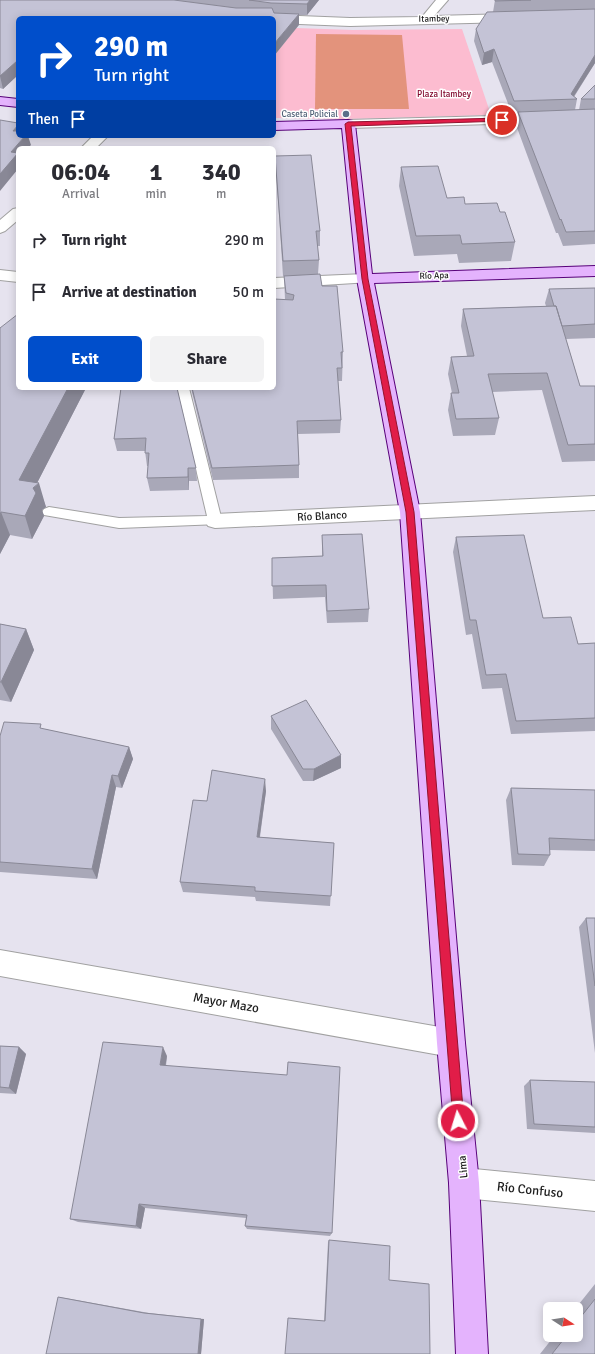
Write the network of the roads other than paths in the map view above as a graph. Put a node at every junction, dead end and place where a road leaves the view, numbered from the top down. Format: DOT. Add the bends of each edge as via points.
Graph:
graph roads {
  1 [pos="442,0"];
  2 [pos="526,17"];
  3 [pos="276,19"];
  4 [pos="426,20"];
  5 [pos="0,101"];
  6 [pos="16,103"];
  7 [pos="595,117"];
  8 [pos="348,124"];
  9 [pos="276,126"];
  10 [pos="99,138"];
  11 [pos="90,146"];
  12 [pos="16,214"];
  13 [pos="0,228"];
  14 [pos="595,271"];
  15 [pos="0,275"];
  16 [pos="16,277"];
  17 [pos="365,279"];
  18 [pos="276,283"];
  19 [pos="183,390"];
  20 [pos="595,503"];
  21 [pos="49,512"];
  22 [pos="410,512"];
  23 [pos="215,521"];
  24 [pos="0,963"];
  25 [pos="451,1043"];
  26 [pos="464,1183"];
  27 [pos="595,1196"];
  28 [pos="472,1354"];
  1 -- 4 [label="street"];
  2 -- 4 [label="street, Itambey"];
  3 -- 4 [label="street, Itambey" via="350,22"];
  5 -- 6 [label="street"];
  7 -- 8 [label="street"];
  8 -- 9 [label="street"];
  8 -- 17 [label="street, Lima"];
  10 -- 11 [label="street"];
  12 -- 13 [label="street"];
  14 -- 17 [label="street, Río Apa"];
  15 -- 16 [label="street"];
  17 -- 18 [label="street, Río Apa"];
  17 -- 22 [label="street, Lima"];
  19 -- 23 [label="lane"];
  20 -- 22 [label="street, Río Blanco"];
  21 -- 23 [label="lane, Río Blanco" via="119,523"];
  22 -- 23 [label="street, Río Blanco"];
  22 -- 25 [label="street, Lima"];
  24 -- 25 [label="street, Mayor Mazo"];
  25 -- 26 [label="street, Lima"];
  26 -- 27 [label="street, Río Confuso"];
  26 -- 28 [label="street, Lima"];
}
